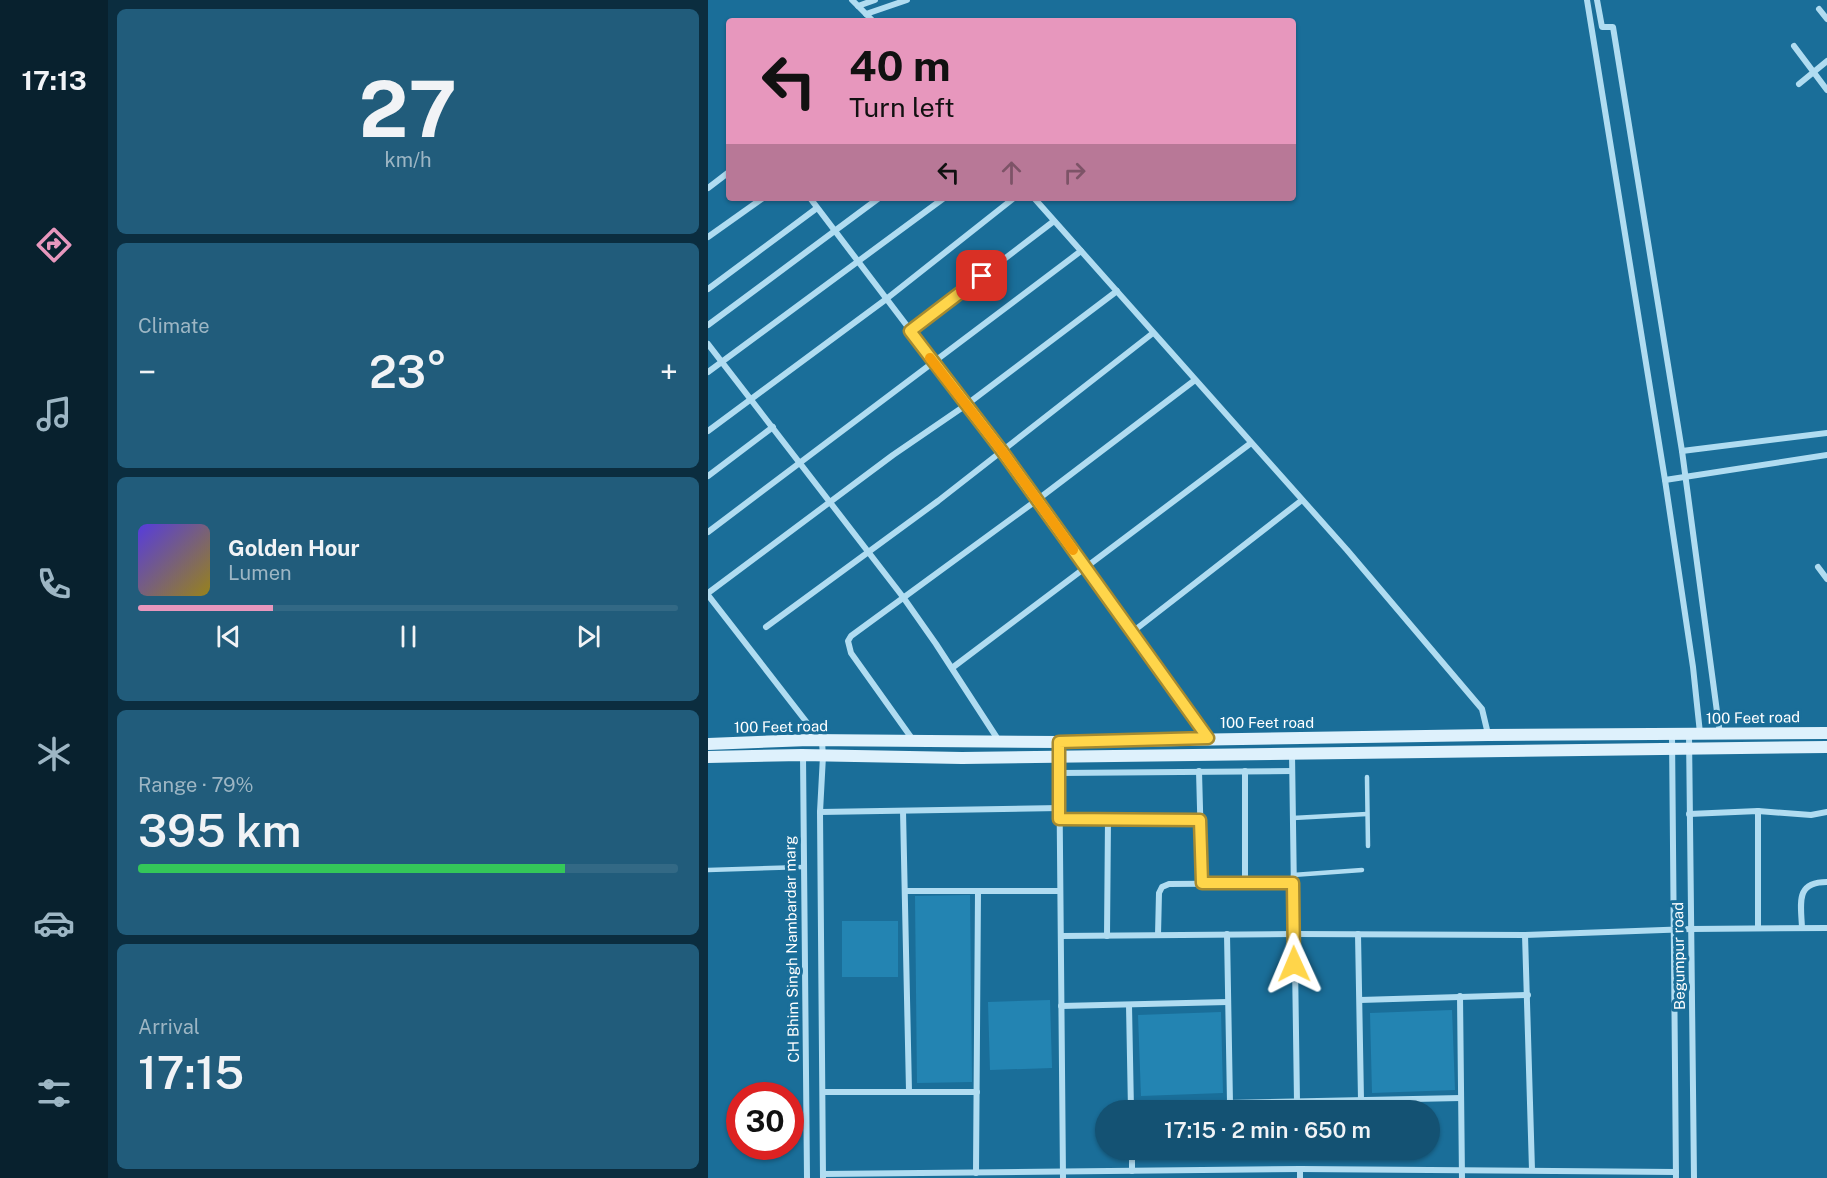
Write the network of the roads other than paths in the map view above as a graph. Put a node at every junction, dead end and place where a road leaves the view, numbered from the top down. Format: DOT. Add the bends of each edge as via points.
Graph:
graph roads {
  1 [pos="852,0"];
  2 [pos="874,0"];
  3 [pos="907,0"];
  4 [pos="1587,0"];
  5 [pos="1597,0"];
  6 [pos="858,6"];
  7 [pos="1819,9"];
  8 [pos="866,14"];
  9 [pos="870,18"];
  10 [pos="1827,19"];
  11 [pos="1794,46"];
  12 [pos="1827,60"];
  13 [pos="1813,72"];
  14 [pos="1799,84"];
  15 [pos="1827,90"];
  16 [pos="726,174"];
  17 [pos="708,188"];
  18 [pos="759,201"];
  19 [pos="812,201"];
  20 [pos="875,201"];
  21 [pos="940,201"];
  22 [pos="1010,201"];
  23 [pos="1037,201"];
  24 [pos="817,208"];
  25 [pos="1054,221"];
  26 [pos="836,231"];
  27 [pos="708,237"];
  28 [pos="1081,251"];
  29 [pos="858,262"];
  30 [pos="708,290"];
  31 [pos="1117,291"];
  32 [pos="885,300"];
  33 [pos="708,325"];
  34 [pos="910,331"];
  35 [pos="1153,333"];
  36 [pos="708,344"];
  37 [pos="721,362"];
  38 [pos="934,363"];
  39 [pos="708,372"];
  40 [pos="1195,380"];
  41 [pos="750,399"];
  42 [pos="966,405"];
  43 [pos="773,427"];
  44 [pos="708,431"];
  45 [pos="1827,433"];
  46 [pos="1251,443"];
  47 [pos="1002,451"];
  48 [pos="1682,451"];
  49 [pos="1827,455"];
  50 [pos="799,463"];
  51 [pos="708,476"];
  52 [pos="1685,477"];
  53 [pos="1665,480"];
  54 [pos="1036,500"];
  55 [pos="1302,500"];
  56 [pos="830,501"];
  57 [pos="708,532"];
  58 [pos="869,551"];
  59 [pos="1084,567"];
  60 [pos="1818,567"];
  61 [pos="1827,579"];
  62 [pos="708,594"];
  63 [pos="903,597"];
  64 [pos="766,627"];
  65 [pos="1131,633"];
  66 [pos="952,668"];
  67 [pos="1827,733"];
  68 [pos="1695,734"];
  69 [pos="1720,734"];
  70 [pos="1488,735"];
  71 [pos="1672,735"];
  72 [pos="1208,738"];
  73 [pos="802,741"];
  74 [pos="913,741"];
  75 [pos="999,741"];
  76 [pos="822,742"];
  77 [pos="1059,742"];
  78 [pos="708,744"];
  79 [pos="1827,747"];
  80 [pos="1673,750"];
  81 [pos="1689,751"];
  82 [pos="1292,753"];
  83 [pos="802,755"];
  84 [pos="823,756"];
  85 [pos="1059,756"];
  86 [pos="708,758"];
  87 [pos="1199,771"];
  88 [pos="1245,771"];
  89 [pos="1292,771"];
  90 [pos="1059,773"];
  91 [pos="1366,777"];
  92 [pos="1059,808"];
  93 [pos="903,811"];
  94 [pos="1758,811"];
  95 [pos="820,812"];
  96 [pos="1827,812"];
  97 [pos="1367,814"];
  98 [pos="1689,814"];
  99 [pos="1293,818"];
  100 [pos="1059,819"];
  101 [pos="1108,819"];
  102 [pos="1200,820"];
  103 [pos="1368,846"];
  104 [pos="804,867"];
  105 [pos="708,870"];
  106 [pos="1362,870"];
  107 [pos="1293,875"];
  108 [pos="1827,882"];
  109 [pos="1202,883"];
  110 [pos="1245,883"];
  111 [pos="1293,883"];
  112 [pos="905,891"];
  113 [pos="978,891"];
  114 [pos="1060,891"];
  115 [pos="1691,928"];
  116 [pos="1758,928"];
  117 [pos="1802,928"];
  118 [pos="1827,928"];
  119 [pos="1675,929"];
  120 [pos="1227,934"];
  121 [pos="1294,934"];
  122 [pos="1358,934"];
  123 [pos="1525,935"];
  124 [pos="1060,936"];
  125 [pos="1107,936"];
  126 [pos="1158,936"];
  127 [pos="1528,995"];
  128 [pos="1460,996"];
  129 [pos="1360,1000"];
  130 [pos="1228,1002"];
  131 [pos="1129,1005"];
  132 [pos="1061,1006"];
  133 [pos="909,1091"];
  134 [pos="823,1092"];
  135 [pos="977,1092"];
  136 [pos="1461,1098"];
  137 [pos="1131,1100"];
  138 [pos="1230,1100"];
  139 [pos="1297,1100"];
  140 [pos="1361,1100"];
  141 [pos="1132,1160"];
  142 [pos="1300,1169"];
  143 [pos="1203,1170"];
  144 [pos="1532,1170"];
  145 [pos="1132,1171"];
  146 [pos="976,1173"];
  147 [pos="1156,1174"];
  148 [pos="1461,1174"];
  149 [pos="996,1175"];
  150 [pos="1063,1175"];
  151 [pos="1676,1175"];
  152 [pos="823,1176"];
  153 [pos="807,1178"];
  154 [pos="1203,1178"];
  155 [pos="1300,1178"];
  156 [pos="1694,1178"];
  1 -- 6 [label="street"];
  2 -- 6 [label="street"];
  3 -- 8 [label="street"];
  4 -- 53 [label="street, Begumpur road"];
  5 -- 48 [label="street" via="1602,27 1612,27"];
  6 -- 8 [label="street"];
  7 -- 10 [label="street"];
  8 -- 9 [label="street"];
  11 -- 13 [label="street"];
  12 -- 13 [label="street"];
  13 -- 14 [label="street"];
  13 -- 15 [label="street"];
  16 -- 17 [label="street"];
  18 -- 27 [label="street"];
  19 -- 24 [label="street"];
  20 -- 26 [label="street"];
  21 -- 29 [label="street"];
  22 -- 32 [label="street"];
  23 -- 25 [label="street"];
  24 -- 26 [label="street"];
  24 -- 30 [label="street"];
  25 -- 28 [label="street"];
  25 -- 34 [label="street"];
  26 -- 29 [label="street"];
  26 -- 33 [label="street"];
  28 -- 31 [label="street"];
  28 -- 38 [label="street"];
  29 -- 32 [label="street"];
  29 -- 37 [label="street"];
  31 -- 35 [label="street"];
  31 -- 42 [label="street"];
  32 -- 34 [label="street"];
  32 -- 41 [label="street"];
  34 -- 38 [label="street"];
  35 -- 40 [label="street"];
  35 -- 47 [label="street"];
  36 -- 37 [label="street"];
  37 -- 39 [label="street"];
  37 -- 41 [label="street"];
  38 -- 42 [label="street"];
  38 -- 50 [label="street"];
  40 -- 46 [label="street"];
  40 -- 54 [label="street"];
  41 -- 43 [label="street"];
  41 -- 44 [label="street"];
  42 -- 47 [label="street"];
  42 -- 56 [label="street"];
  43 -- 50 [label="street"];
  43 -- 51 [label="street"];
  45 -- 48 [label="street"];
  46 -- 55 [label="street"];
  46 -- 59 [label="street"];
  47 -- 54 [label="street"];
  47 -- 58 [label="street"];
  48 -- 52 [label="street"];
  49 -- 52 [label="street"];
  50 -- 56 [label="street"];
  50 -- 57 [label="street"];
  52 -- 53 [label="street"];
  52 -- 69 [label="street"];
  53 -- 68 [label="street, Begumpur road" via="1693,667"];
  54 -- 59 [label="street"];
  54 -- 63 [label="street"];
  55 -- 65 [label="street"];
  55 -- 70 [label="street" via="1482,709"];
  56 -- 58 [label="street"];
  56 -- 62 [label="street"];
  58 -- 63 [label="street"];
  58 -- 64 [label="street"];
  59 -- 65 [label="street"];
  59 -- 66 [label="street"];
  60 -- 61 [label="street"];
  62 -- 76 [label="street"];
  63 -- 66 [label="street"];
  63 -- 74 [label="street" via="851,636 848,645"];
  65 -- 72 [label="street"];
  66 -- 75 [label="street"];
  67 -- 69 [label="street, 100 Feet road"];
  68 -- 69 [label="street, 100 Feet road"];
  68 -- 71 [label="street, 100 Feet road"];
  68 -- 81 [label="street, Begumpur road"];
  70 -- 71 [label="street, 100 Feet road"];
  70 -- 72 [label="street, 100 Feet road"];
  71 -- 80 [label="street, Begumpur road"];
  72 -- 77 [label="street, 100 Feet road"];
  73 -- 76 [label="street, 100 Feet road"];
  73 -- 78 [label="street, 100 Feet road"];
  73 -- 83 [label="street, CH Bhim Singh Nambardar marg"];
  74 -- 75 [label="street, 100 Feet road"];
  74 -- 76 [label="street, 100 Feet road"];
  75 -- 77 [label="street, 100 Feet road"];
  76 -- 84 [label="street, CH Bhim Singh Nambardar marg"];
  77 -- 85 [label="street"];
  79 -- 81 [label="street, 100 Feet road"];
  80 -- 81 [label="street, 100 Feet road"];
  80 -- 82 [label="street, 100 Feet road"];
  80 -- 119 [label="street, Begumpur road"];
  81 -- 98 [label="street, Begumpur road"];
  82 -- 85 [label="street, 100 Feet road"];
  82 -- 89 [label="street"];
  83 -- 84 [label="street, 100 Feet road"];
  83 -- 86 [label="street, 100 Feet road"];
  83 -- 104 [label="street, CH Bhim Singh Nambardar marg"];
  84 -- 85 [label="street, 100 Feet road"];
  84 -- 95 [label="street, CH Bhim Singh Nambardar marg"];
  85 -- 90 [label="street"];
  87 -- 88 [label="street"];
  87 -- 90 [label="street"];
  87 -- 102 [label="street"];
  88 -- 89 [label="street"];
  88 -- 110 [label="street"];
  89 -- 99 [label="street"];
  90 -- 92 [label="street"];
  91 -- 97 [label="lane"];
  92 -- 93 [label="street"];
  92 -- 100 [label="street"];
  93 -- 95 [label="street"];
  93 -- 112 [label="street"];
  94 -- 96 [label="street" via="1811,815"];
  94 -- 98 [label="street"];
  94 -- 116 [label="street"];
  95 -- 134 [label="street, CH Bhim Singh Nambardar marg"];
  97 -- 99 [label="lane"];
  97 -- 103 [label="lane"];
  98 -- 115 [label="street, Begumpur road"];
  99 -- 107 [label="street"];
  100 -- 101 [label="street"];
  100 -- 114 [label="street"];
  101 -- 102 [label="street"];
  101 -- 125 [label="street"];
  102 -- 109 [label="street"];
  104 -- 105 [label="lane"];
  104 -- 153 [label="street, CH Bhim Singh Nambardar marg"];
  106 -- 107 [label="lane"];
  107 -- 111 [label="street"];
  108 -- 117 [label="street" via="1808,885 1803,891"];
  109 -- 110 [label="street"];
  109 -- 126 [label="street" via="1162,887"];
  110 -- 111 [label="street"];
  111 -- 121 [label="street"];
  112 -- 113 [label="street"];
  112 -- 133 [label="street"];
  113 -- 114 [label="street"];
  113 -- 135 [label="street"];
  114 -- 124 [label="street"];
  115 -- 116 [label="street"];
  115 -- 119 [label="street"];
  115 -- 156 [label="street, Begumpur road"];
  116 -- 117 [label="street"];
  117 -- 118 [label="street"];
  119 -- 123 [label="street"];
  119 -- 151 [label="street, Begumpur road"];
  120 -- 121 [label="street"];
  120 -- 126 [label="street"];
  120 -- 130 [label="street"];
  121 -- 122 [label="street"];
  121 -- 139 [label="street"];
  122 -- 123 [label="street"];
  122 -- 129 [label="street"];
  123 -- 127 [label="street"];
  124 -- 125 [label="street"];
  124 -- 132 [label="street"];
  125 -- 126 [label="street"];
  127 -- 128 [label="street"];
  127 -- 144 [label="street"];
  128 -- 129 [label="street"];
  128 -- 136 [label="street"];
  129 -- 140 [label="street"];
  130 -- 131 [label="street"];
  130 -- 138 [label="street"];
  131 -- 132 [label="street"];
  131 -- 137 [label="street"];
  132 -- 150 [label="street"];
  133 -- 134 [label="street"];
  133 -- 135 [label="street"];
  134 -- 152 [label="street, CH Bhim Singh Nambardar marg"];
  135 -- 146 [label="street"];
  136 -- 140 [label="street"];
  136 -- 148 [label="street"];
  141 -- 145 [label="street"];
  142 -- 143 [label="street"];
  142 -- 148 [label="street"];
  142 -- 155 [label="street"];
  143 -- 147 [label="street"];
  143 -- 154 [label="street"];
  144 -- 148 [label="street"];
  144 -- 151 [label="street"];
  145 -- 147 [label="street"];
  145 -- 150 [label="street"];
  146 -- 149 [label="street"];
  146 -- 152 [label="street"];
  149 -- 150 [label="street"];
}
